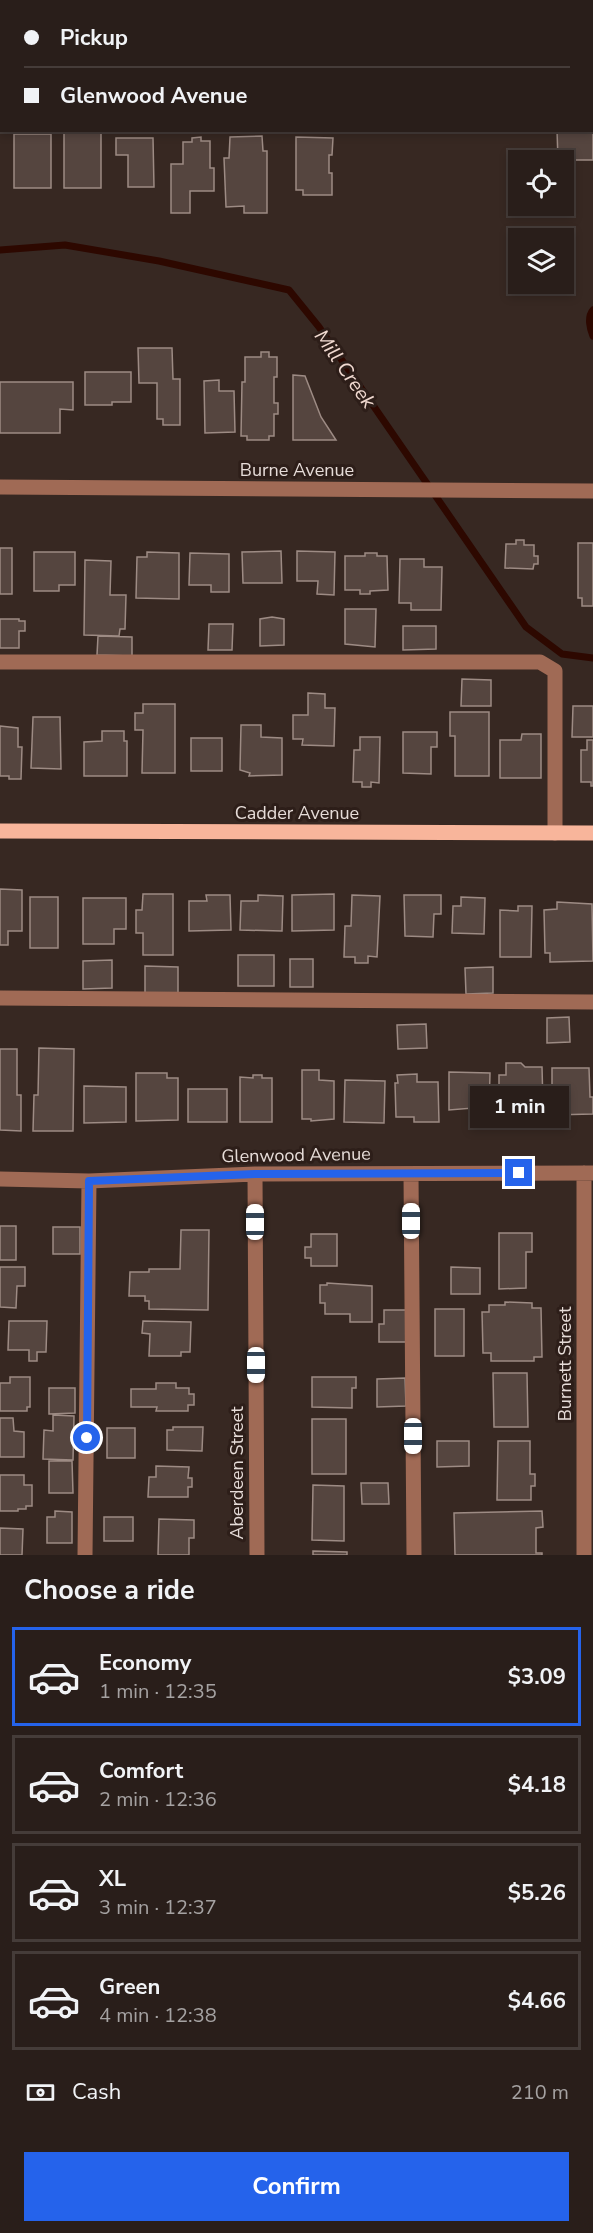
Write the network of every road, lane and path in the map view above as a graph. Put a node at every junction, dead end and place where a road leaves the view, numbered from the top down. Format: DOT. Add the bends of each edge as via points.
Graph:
graph roads {
  1 [pos="0,487"];
  2 [pos="593,491"];
  3 [pos="0,662"];
  4 [pos="0,831"];
  5 [pos="555,833"];
  6 [pos="593,833"];
  7 [pos="0,998"];
  8 [pos="593,1002"];
  9 [pos="411,1173"];
  10 [pos="589,1173"];
  11 [pos="255,1174"];
  12 [pos="0,1179"];
  13 [pos="89,1181"];
  14 [pos="85,1555"];
  15 [pos="257,1555"];
  16 [pos="414,1555"];
  17 [pos="584,1555"];
  1 -- 2 [label="street, Burne Avenue"];
  3 -- 5 [label="street" via="540,662 555,671"];
  4 -- 5 [label="main road, Cadder Avenue"];
  5 -- 6 [label="main road, Cadder Avenue"];
  7 -- 8 [label="street"];
  9 -- 10 [label="street, Glenwood Avenue"];
  9 -- 11 [label="street, Glenwood Avenue"];
  9 -- 16 [label="street"];
  10 -- 17 [label="street, Burnett Street"];
  11 -- 13 [label="street, Glenwood Avenue"];
  11 -- 15 [label="street, Aberdeen Street"];
  12 -- 13 [label="street, Glenwood Avenue"];
  13 -- 14 [label="street"];
}
